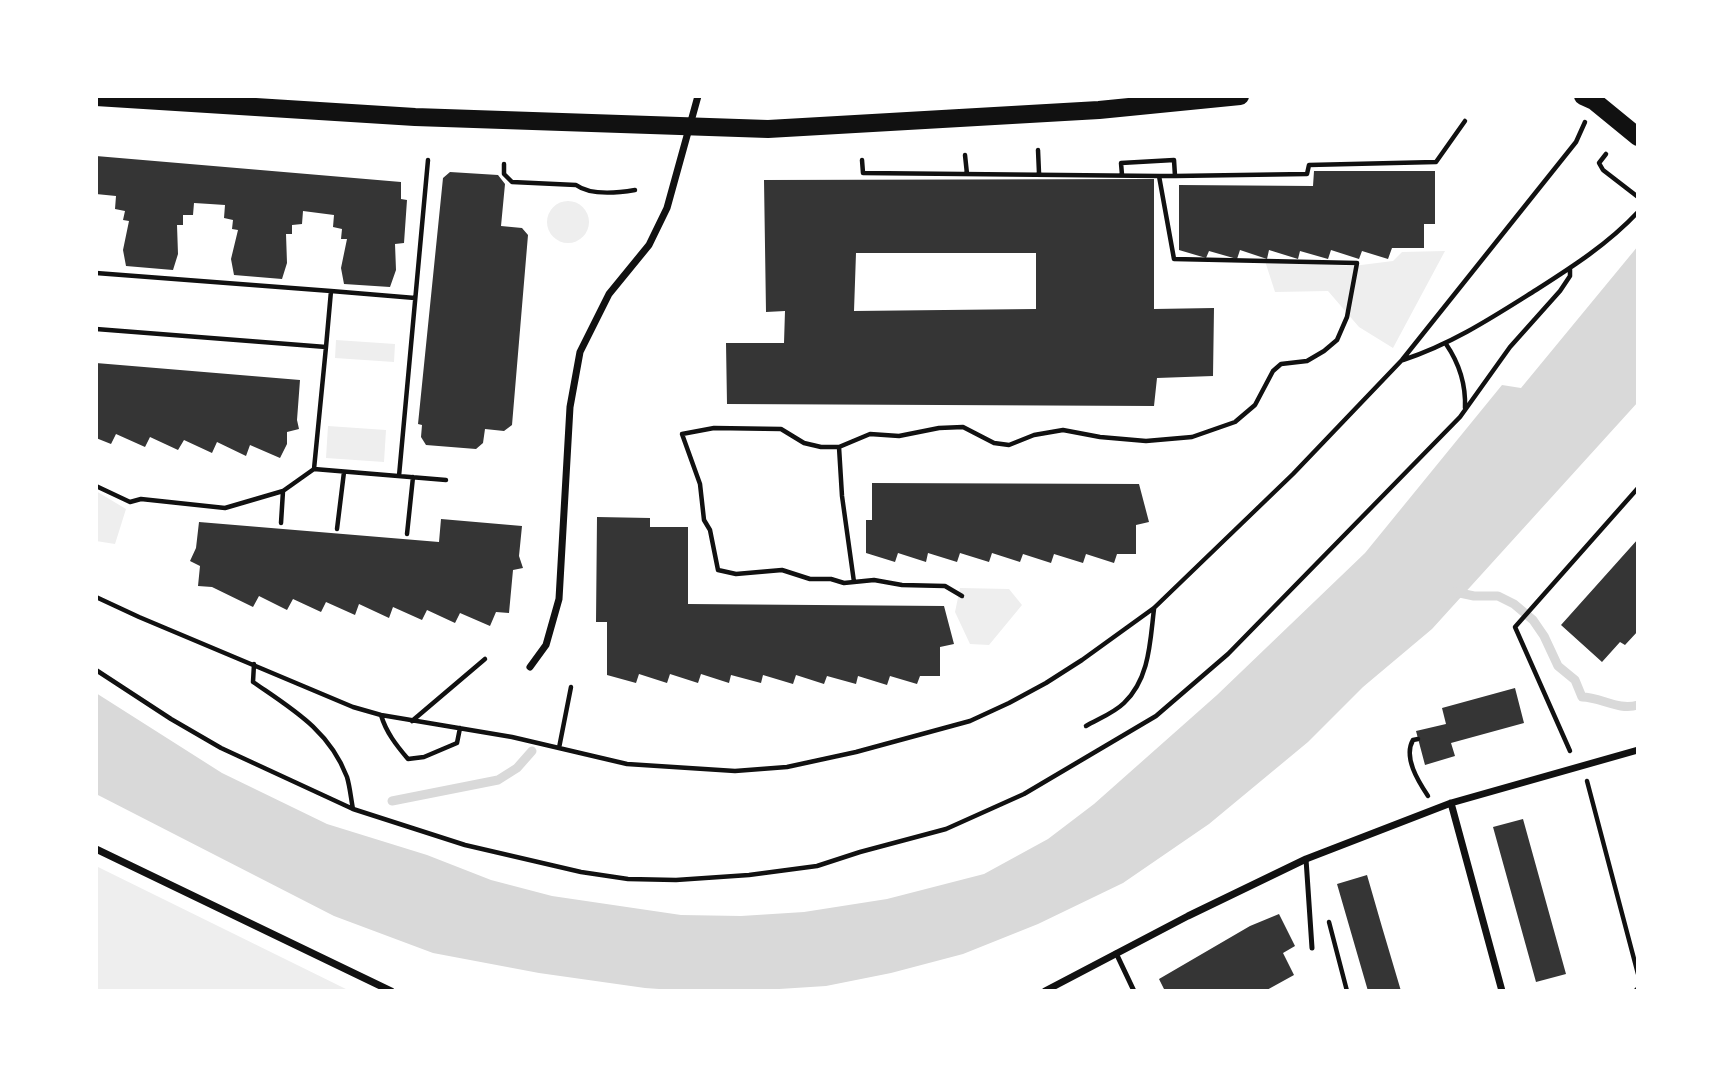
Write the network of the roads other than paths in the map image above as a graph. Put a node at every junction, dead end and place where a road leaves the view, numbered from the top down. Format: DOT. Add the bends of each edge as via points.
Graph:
graph roads {
  1 [pos="698,96"];
  2 [pos="1240,96"];
  3 [pos="1583,96"];
  4 [pos="96,97"];
  5 [pos="273,103"];
  6 [pos="688,128"];
  7 [pos="1638,137"];
  8 [pos="530,667"];
  9 [pos="1638,750"];
  10 [pos="1451,803"];
  11 [pos="96,849"];
  12 [pos="1306,859"];
  13 [pos="1312,947"];
  14 [pos="1116,953"];
  15 [pos="391,991"];
  16 [pos="1045,991"];
  17 [pos="1134,991"];
  18 [pos="1502,991"];
  1 -- 6 [label="street"];
  2 -- 6 [label="main road" via="1088,111 768,129"];
  3 -- 7 [label="main road"];
  4 -- 5 [label="main road"];
  5 -- 6 [label="main road"];
  6 -- 8 [label="street" via="667,208 649,245 609,294 580,352 570,407 559,599 546,645"];
  9 -- 10 [label="street"];
  10 -- 12 [label="street"];
  10 -- 18 [label="street"];
  11 -- 15 [label="street"];
  12 -- 13 [label="lane"];
  12 -- 14 [label="street"];
  14 -- 16 [label="street"];
  14 -- 17 [label="lane"];
}
